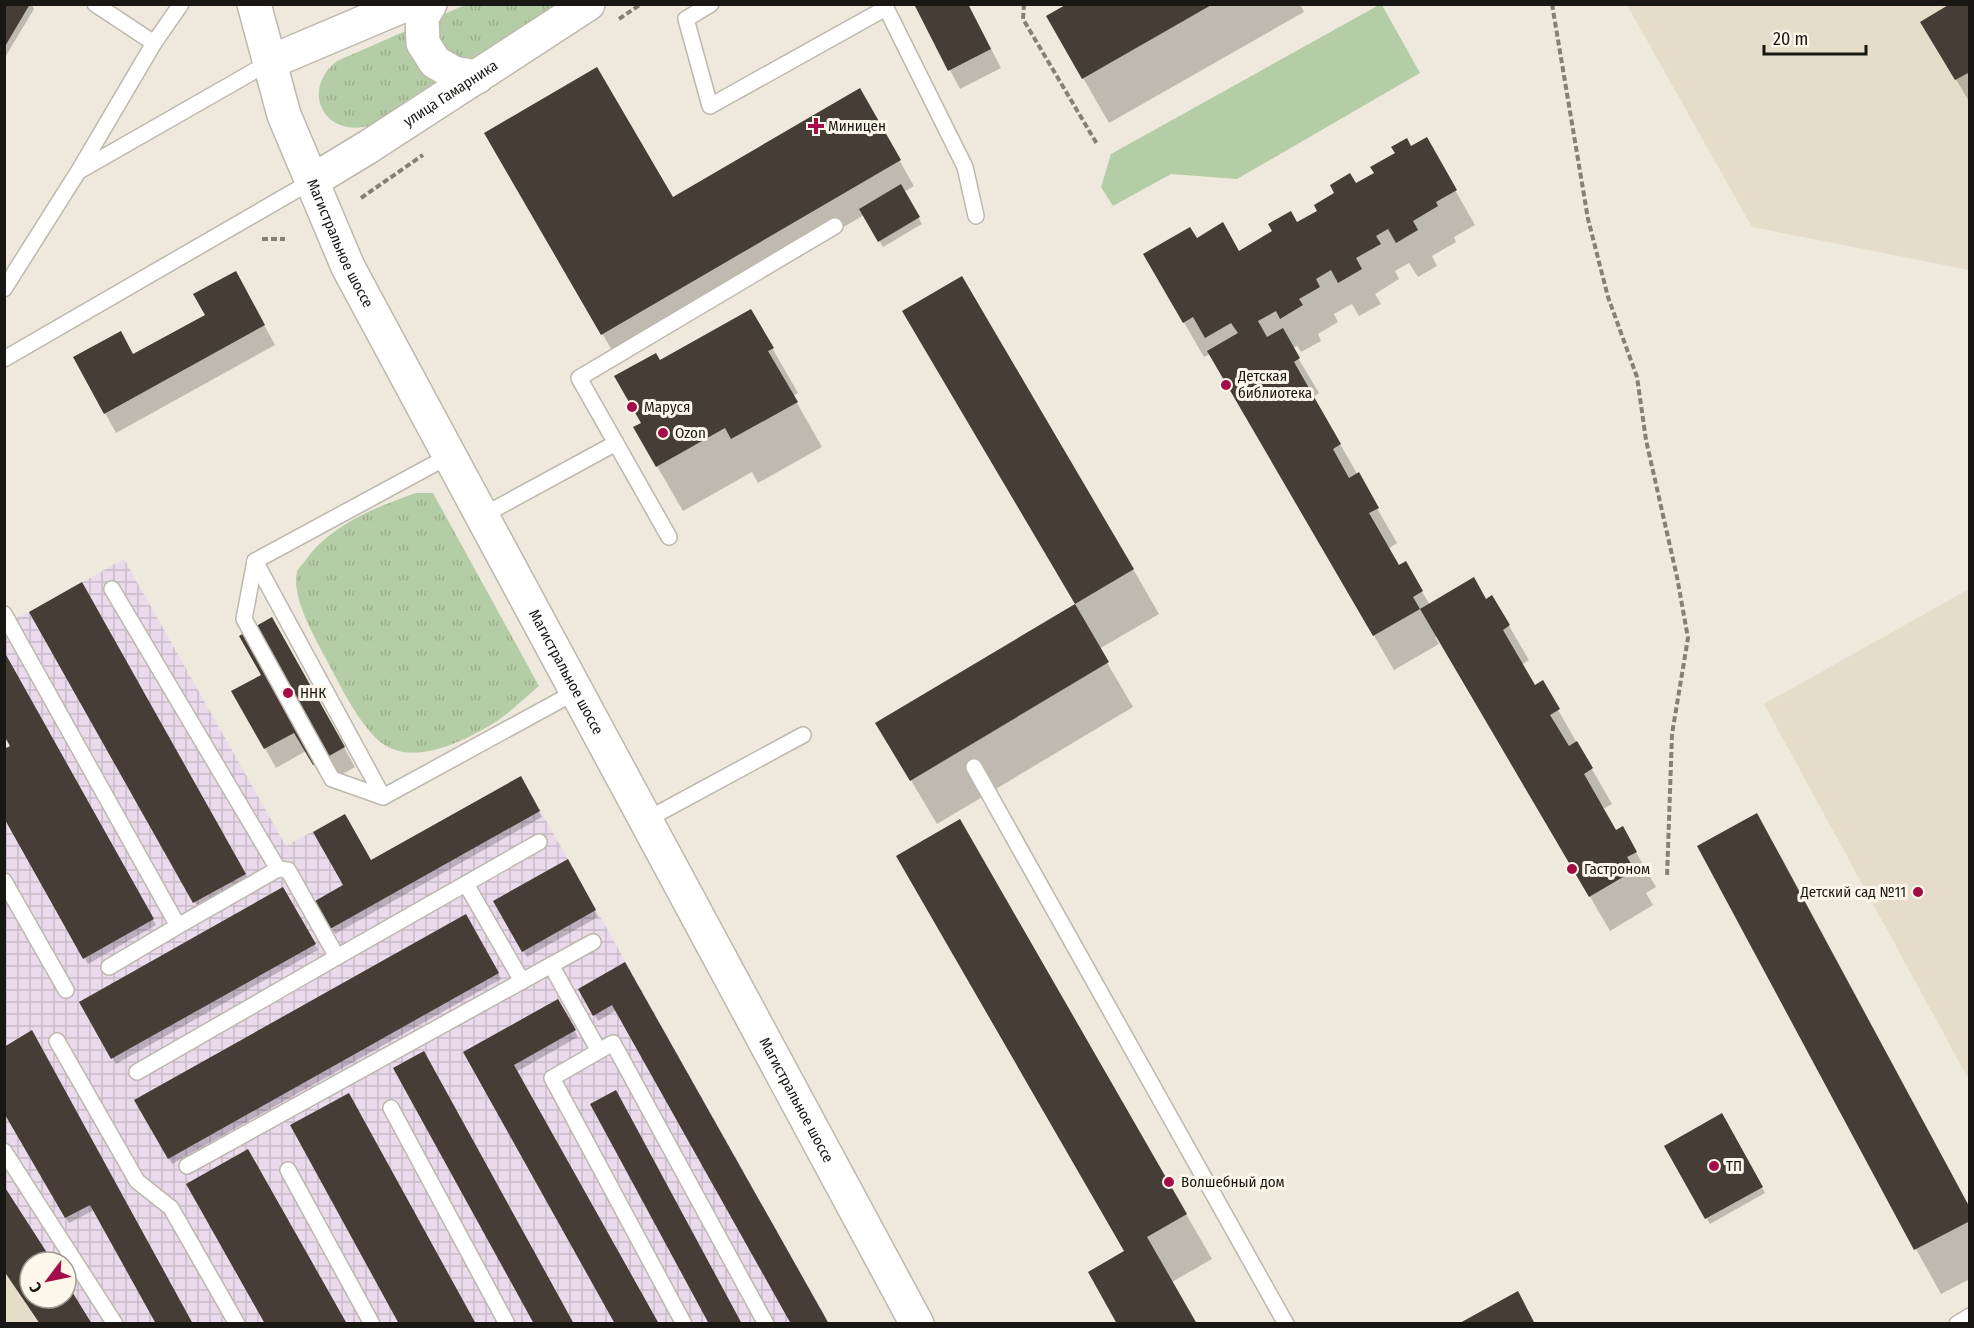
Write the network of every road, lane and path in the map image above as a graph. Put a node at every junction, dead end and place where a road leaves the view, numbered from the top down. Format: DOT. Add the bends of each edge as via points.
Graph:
graph roads {
  1 [pos="95,4"];
  2 [pos="181,4"];
  3 [pos="254,4"];
  4 [pos="407,4"];
  5 [pos="430,4"];
  6 [pos="588,4"];
  7 [pos="711,4"];
  8 [pos="1024,4"];
  9 [pos="1552,4"];
  10 [pos="885,6"];
  11 [pos="154,43"];
  12 [pos="270,62"];
  13 [pos="477,77"];
  14 [pos="1097,144"];
  15 [pos="78,172"];
  16 [pos="312,181"];
  17 [pos="976,216"];
  18 [pos="835,226"];
  19 [pos="4,289"];
  20 [pos="4,359"];
  21 [pos="616,443"];
  22 [pos="449,456"];
  23 [pos="482,516"];
  24 [pos="669,537"];
  25 [pos="255,561"];
  26 [pos="112,589"];
  27 [pos="4,614"];
  28 [pos="577,691"];
  29 [pos="803,735"];
  30 [pos="974,767"];
  31 [pos="383,796"];
  32 [pos="646,820"];
  33 [pos="539,842"];
  34 [pos="278,869"];
  35 [pos="1667,877"];
  36 [pos="4,881"];
  37 [pos="466,884"];
  38 [pos="178,926"];
  39 [pos="593,942"];
  40 [pos="338,957"];
  41 [pos="550,965"];
  42 [pos="109,967"];
  43 [pos="522,981"];
  44 [pos="66,990"];
  45 [pos="57,1041"];
  46 [pos="598,1051"];
  47 [pos="137,1072"];
  48 [pos="391,1108"];
  49 [pos="4,1151"];
  50 [pos="187,1166"];
  51 [pos="288,1170"];
  52 [pos="1970,1316"];
  53 [pos="116,1323"];
  54 [pos="237,1323"];
  55 [pos="372,1323"];
  56 [pos="507,1323"];
  57 [pos="684,1323"];
  58 [pos="766,1323"];
  59 [pos="917,1323"];
  60 [pos="1286,1323"];
  61 [pos="1957,1323"];
  1 -- 11 [label="lane"];
  2 -- 11 [label="lane"];
  3 -- 12 [label="main road, Магистральное шоссе"];
  4 -- 12 [label="main road"];
  5 -- 13 [label="main road" via="422,18 423,43 435,62 454,73"];
  6 -- 13 [label="main road, улица Гамарника"];
  7 -- 10 [label="lane" via="686,19 710,106"];
  8 -- 14 [label="path" via="1023,19"];
  9 -- 35 [label="path" via="1588,219 1608,297 1637,378 1646,440 1688,638 1671,734"];
  10 -- 17 [label="lane" via="965,166"];
  11 -- 15 [label="lane"];
  12 -- 15 [label="lane"];
  12 -- 16 [label="main road, Магистральное шоссе" via="284,115"];
  13 -- 16 [label="main road, улица Гамарника"];
  15 -- 19 [label="lane"];
  16 -- 20 [label="lane"];
  16 -- 22 [label="main road, Магистральное шоссе" via="348,267"];
  18 -- 21 [label="lane" via="579,378"];
  21 -- 23 [label="lane"];
  21 -- 24 [label="lane"];
  22 -- 23 [label="main road, Магистральное шоссе"];
  22 -- 25 [label="lane"];
  23 -- 28 [label="main road, Магистральное шоссе"];
  25 -- 31 [label="lane"];
  25 -- 31 [label="lane" via="244,619 332,779"];
  26 -- 34 [label="lane"];
  27 -- 38 [label="lane"];
  28 -- 31 [label="lane"];
  28 -- 32 [label="main road, Магистральное шоссе"];
  29 -- 32 [label="lane"];
  30 -- 60 [label="lane"];
  32 -- 59 [label="main road, Магистральное шоссе"];
  33 -- 37 [label="lane"];
  34 -- 38 [label="lane"];
  34 -- 40 [label="lane" via="288,870"];
  36 -- 44 [label="lane"];
  37 -- 40 [label="lane"];
  37 -- 43 [label="lane"];
  38 -- 42 [label="lane"];
  39 -- 41 [label="lane"];
  40 -- 47 [label="lane"];
  41 -- 43 [label="lane"];
  41 -- 46 [label="lane"];
  43 -- 50 [label="lane"];
  45 -- 54 [label="lane" via="137,1181 171,1208"];
  46 -- 57 [label="lane" via="552,1078"];
  46 -- 58 [label="lane" via="613,1043"];
  48 -- 56 [label="lane"];
  49 -- 53 [label="lane"];
  51 -- 55 [label="lane"];
  52 -- 61 [label="lane"];
}
